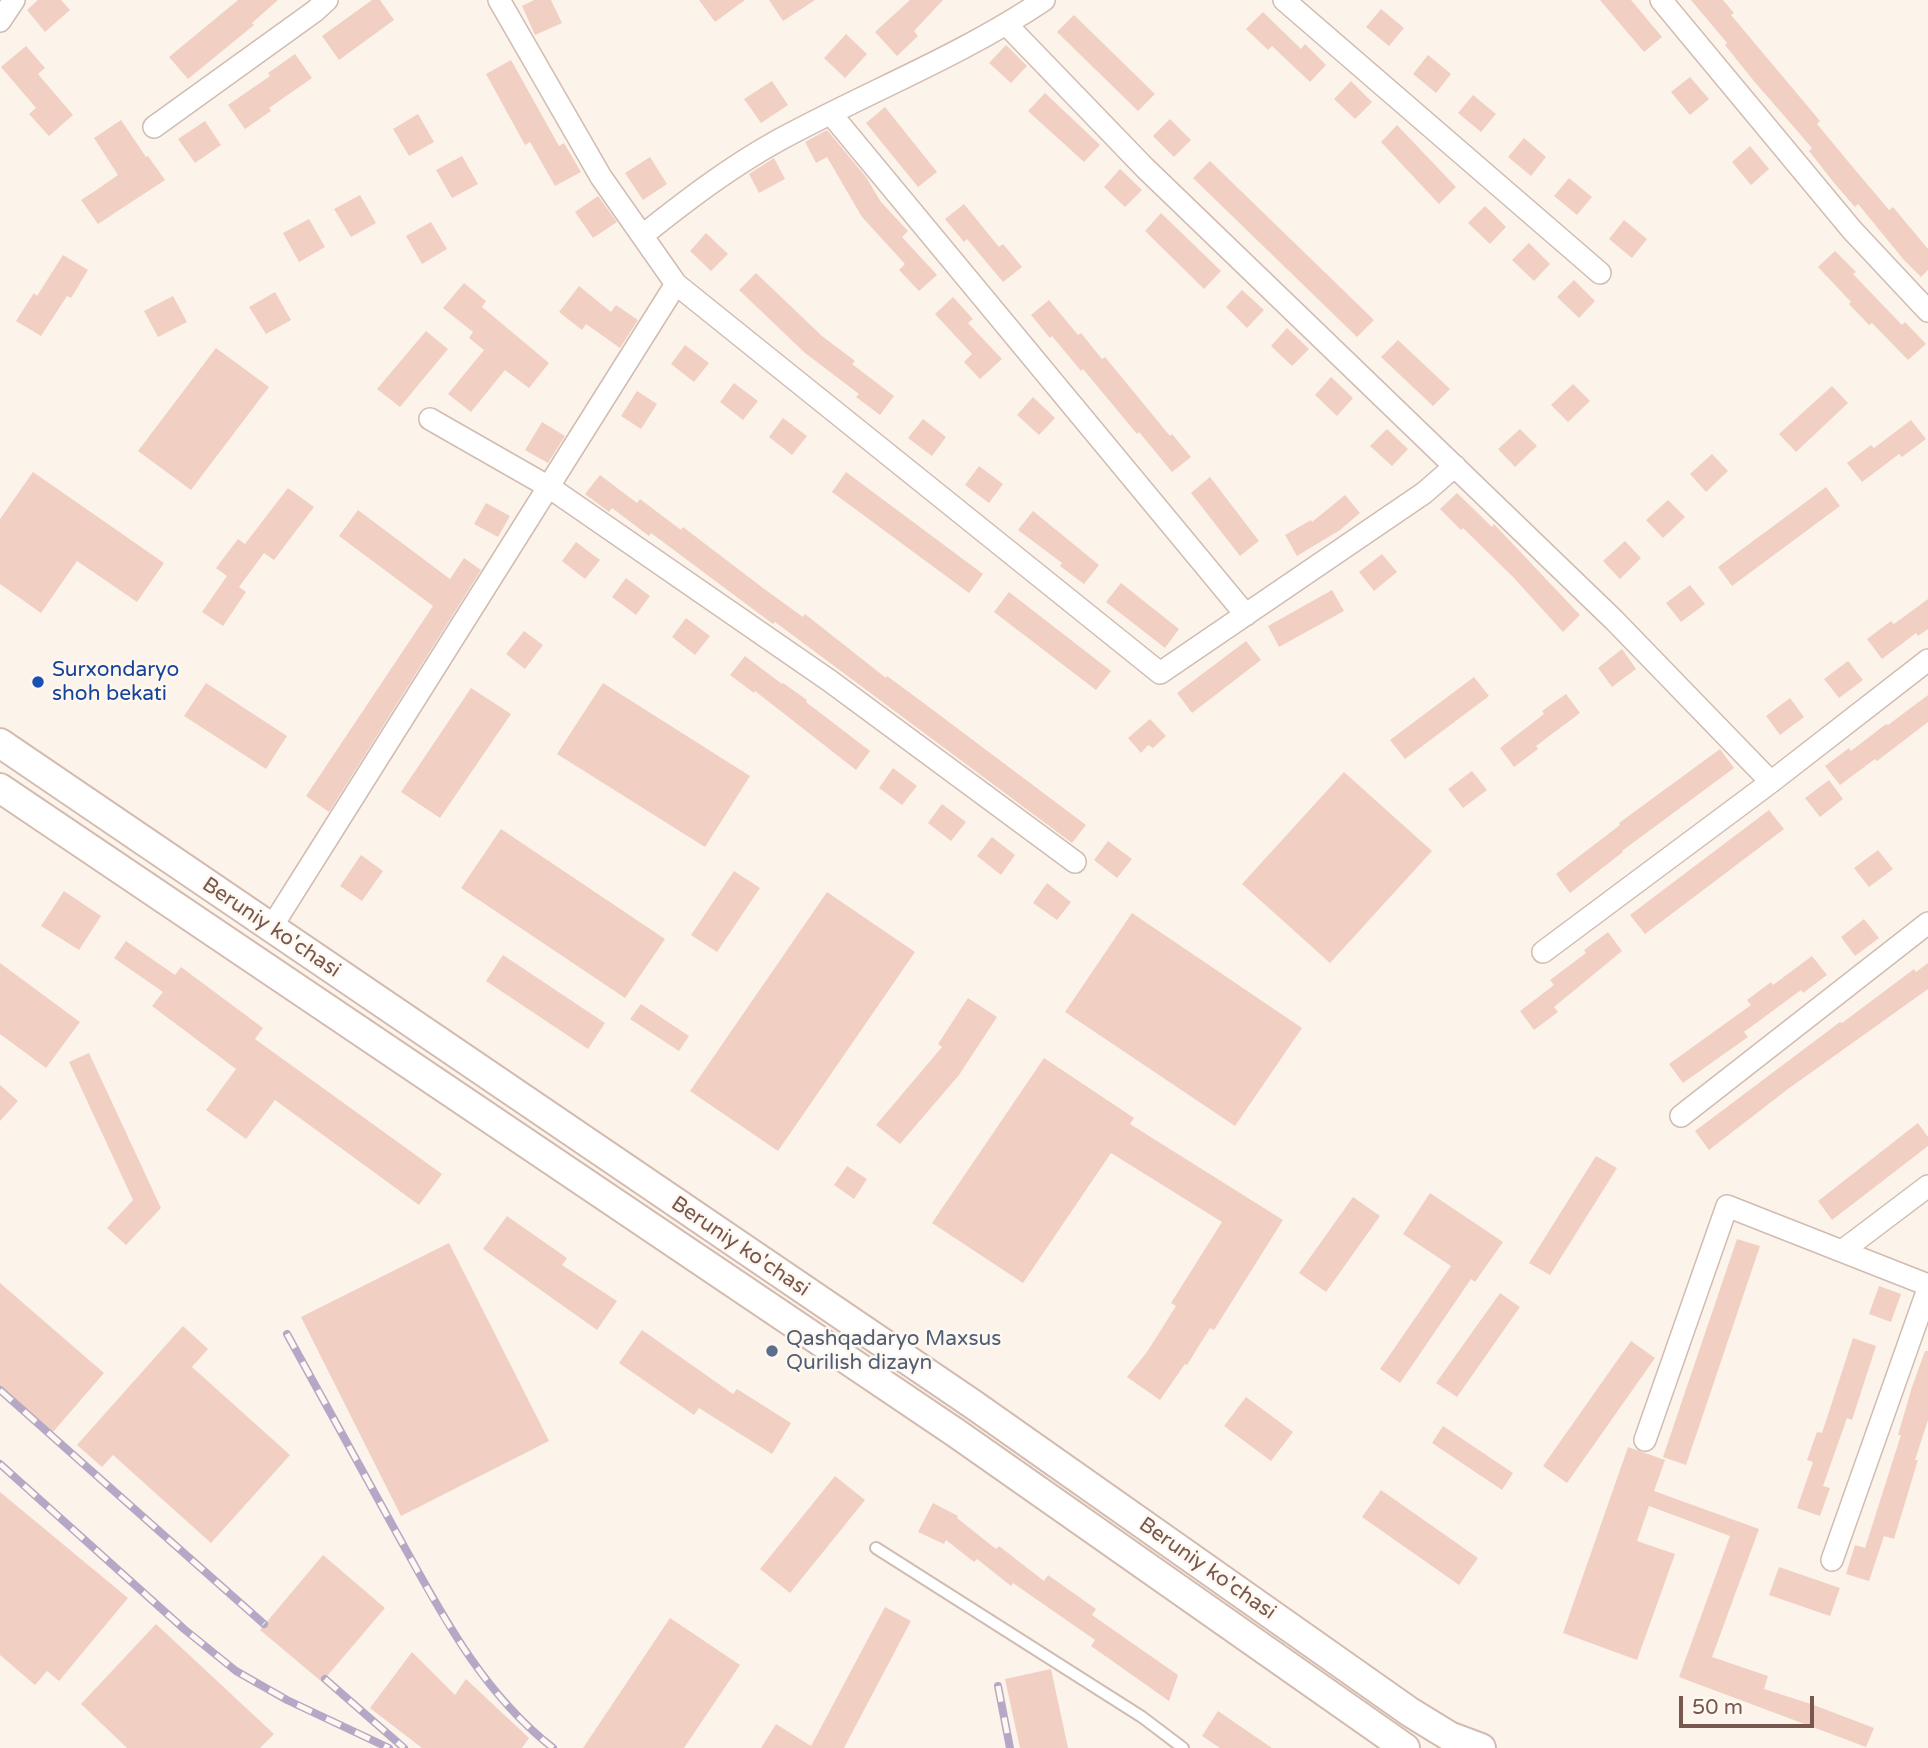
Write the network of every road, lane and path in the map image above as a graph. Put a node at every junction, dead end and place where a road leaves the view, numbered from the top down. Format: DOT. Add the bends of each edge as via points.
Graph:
graph roads {
  1 [pos="15,0"];
  2 [pos="499,0"];
  3 [pos="1044,0"];
  4 [pos="1284,0"];
  5 [pos="1661,0"];
  6 [pos="316,4"];
  7 [pos="0,21"];
  8 [pos="1007,25"];
  9 [pos="831,114"];
  10 [pos="154,127"];
  11 [pos="643,235"];
  12 [pos="1600,273"];
  13 [pos="676,285"];
  14 [pos="1928,311"];
  15 [pos="430,419"];
  16 [pos="1455,466"];
  17 [pos="549,486"];
  18 [pos="1245,615"];
  19 [pos="1928,660"];
  20 [pos="10,750"];
  21 [pos="1771,782"];
  22 [pos="0,788"];
  23 [pos="1075,862"];
  24 [pos="1928,923"];
  25 [pos="271,928"];
  26 [pos="1544,952"];
  27 [pos="1681,1116"];
  28 [pos="1928,1186"];
  29 [pos="1842,1251"];
  30 [pos="1928,1287"];
  31 [pos="974,1405"];
  32 [pos="956,1433"];
  33 [pos="1645,1440"];
  34 [pos="876,1548"];
  35 [pos="1832,1560"];
  36 [pos="1184,1748"];
  37 [pos="1405,1748"];
  38 [pos="1481,1748"];
  1 -- 7 [label="street"];
  2 -- 11 [label="street" via="601,177"];
  3 -- 8 [label="street"];
  4 -- 12 [label="street"];
  5 -- 14 [label="street" via="1852,230"];
  6 -- 10 [label="street"];
  8 -- 9 [label="street"];
  8 -- 16 [label="street" via="1145,167"];
  9 -- 11 [label="street" via="709,182"];
  9 -- 18 [label="street"];
  11 -- 13 [label="street"];
  13 -- 17 [label="street"];
  13 -- 18 [label="street" via="1160,673"];
  15 -- 17 [label="street"];
  16 -- 18 [label="street" via="1424,493"];
  16 -- 21 [label="street" via="1614,620"];
  17 -- 23 [label="street" via="830,681"];
  17 -- 25 [label="street"];
  19 -- 21 [label="street"];
  20 -- 22 [label="main road"];
  20 -- 25 [label="main road, Beruniy ko'chasi"];
  21 -- 26 [label="street"];
  22 -- 32 [label="main road, Beruniy ko'chasi"];
  24 -- 27 [label="street"];
  25 -- 31 [label="main road, Beruniy ko'chasi"];
  28 -- 29 [label="street"];
  29 -- 30 [label="street"];
  29 -- 33 [label="street" via="1727,1206"];
  30 -- 35 [label="street"];
  31 -- 32 [label="main road"];
  31 -- 38 [label="main road, Beruniy ko'chasi" via="1410,1712 1449,1736"];
  32 -- 37 [label="main road, Beruniy ko'chasi"];
  34 -- 36 [label="lane"];
}
